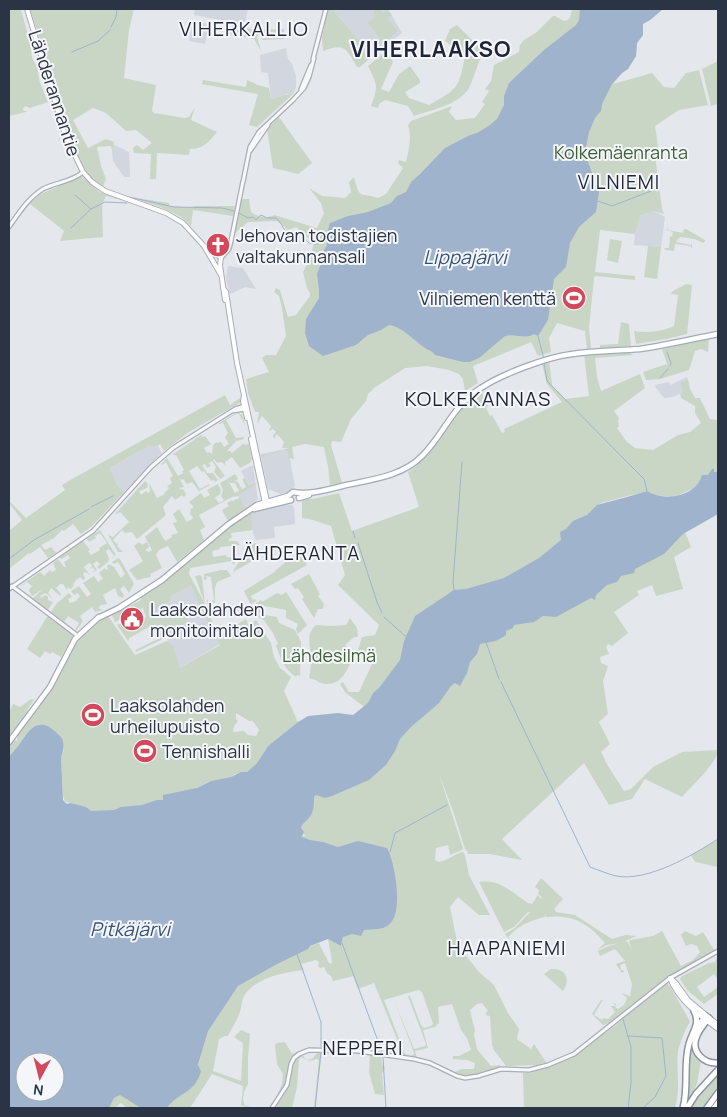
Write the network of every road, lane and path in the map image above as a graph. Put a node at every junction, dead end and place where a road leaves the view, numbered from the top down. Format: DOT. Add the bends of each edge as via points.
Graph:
graph roads {
  1 [pos="27,9"];
  2 [pos="326,9"];
  3 [pos="83,172"];
  4 [pos="9,227"];
  5 [pos="207,250"];
  6 [pos="218,259"];
  7 [pos="718,334"];
  8 [pos="246,407"];
  9 [pos="299,496"];
  10 [pos="290,498"];
  11 [pos="266,502"];
  12 [pos="10,588"];
  13 [pos="78,636"];
  14 [pos="9,742"];
  15 [pos="718,951"];
  16 [pos="670,978"];
  17 [pos="694,1011"];
  18 [pos="706,1018"];
  19 [pos="718,1025"];
  20 [pos="718,1029"];
  21 [pos="693,1032"];
  22 [pos="718,1063"];
  23 [pos="718,1070"];
  24 [pos="718,1093"];
  25 [pos="718,1103"];
  26 [pos="272,1108"];
  27 [pos="682,1108"];
  28 [pos="687,1108"];
  29 [pos="707,1108"];
  30 [pos="714,1108"];
  1 -- 3 [label="main road, Lähderannantie" via="65,135"];
  2 -- 6 [label="street" via="314,58 298,94 268,124 250,151 230,245"];
  3 -- 4 [label="street" via="36,194"];
  3 -- 5 [label="main road, Lähderannantie" via="100,188 183,222"];
  5 -- 6 [label="main road, Lähderannantie"];
  5 -- 6 [label="main road, Lähderannantie" via="212,260"];
  6 -- 8 [label="main road, Lähderannantie"];
  7 -- 9 [label="main road" via="650,347 572,354 538,363 470,395 415,463 385,476"];
  8 -- 11 [label="main road, Lähderannantie"];
  8 -- 12 [label="street" via="232,411 173,448 93,531"];
  9 -- 10 [label="main road" via="294,492"];
  9 -- 10 [label="main road" via="295,502"];
  10 -- 11 [label="main road"];
  11 -- 13 [label="main road" via="229,524 162,580 98,618"];
  12 -- 13 [label="street"];
  13 -- 14 [label="main road" via="50,687"];
  15 -- 16 [label="street"];
  16 -- 17 [label="main road"];
  16 -- 18 [label="main road"];
  16 -- 26 [label="street" via="579,1050 548,1066 529,1070 501,1069 465,1078 414,1059 313,1049 294,1058 287,1086"];
  17 -- 18 [label="main road"];
  17 -- 21 [label="highway" via="698,1021"];
  18 -- 19 [label="main road"];
  18 -- 20 [label="main road"];
  18 -- 21 [label="highway"];
  18 -- 22 [label="highway" via="697,1035 695,1048 700,1057"];
  21 -- 27 [label="highway"];
  23 -- 28 [label="highway"];
  24 -- 29 [label="highway"];
  25 -- 30 [label="highway"];
}
